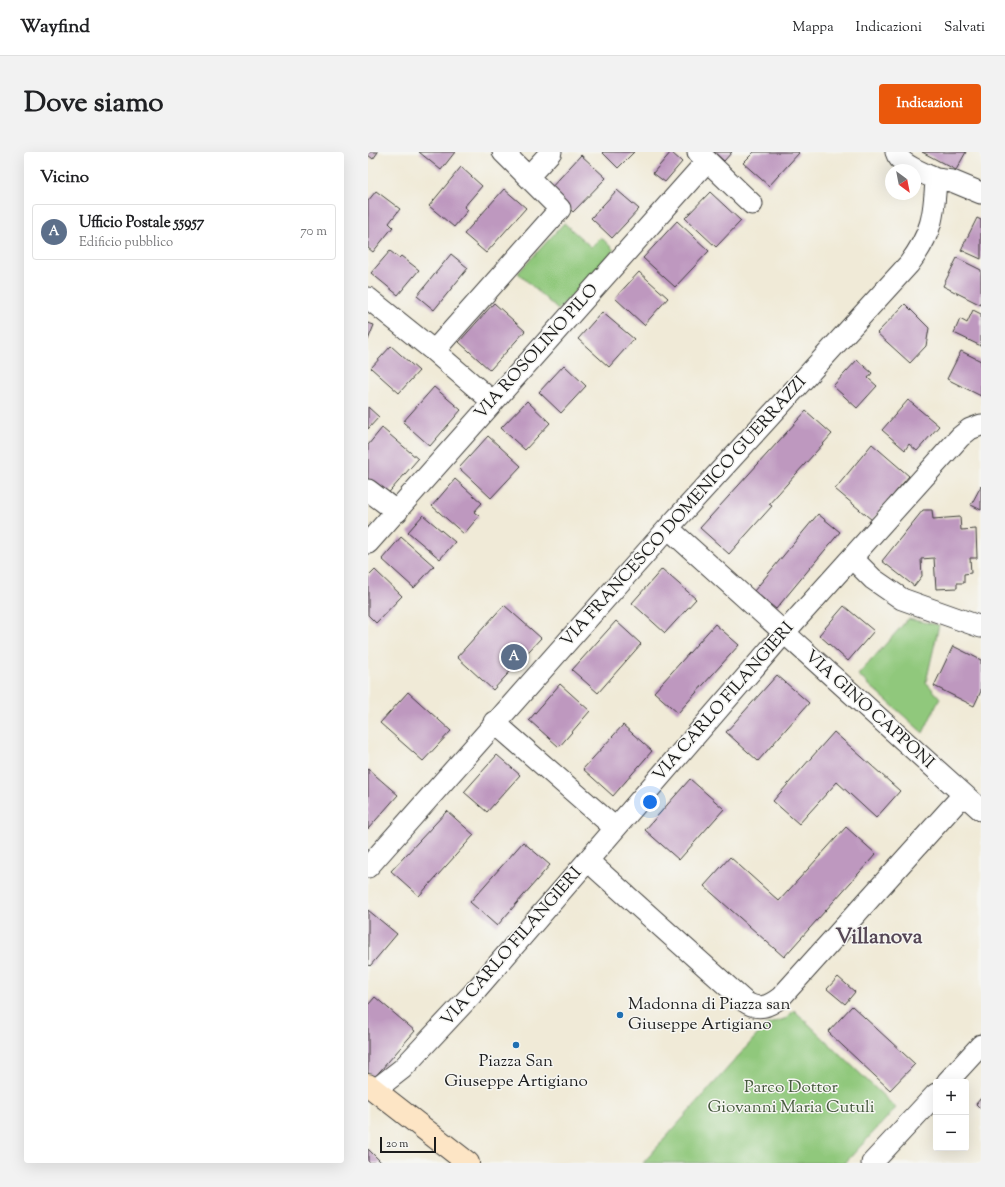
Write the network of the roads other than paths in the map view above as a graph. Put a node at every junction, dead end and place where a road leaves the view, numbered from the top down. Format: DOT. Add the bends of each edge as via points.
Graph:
graph roads {
  1 [pos="503,152"];
  2 [pos="551,152"];
  3 [pos="896,152"];
  4 [pos="702,156"];
  5 [pos="528,177"];
  6 [pos="936,179"];
  7 [pos="981,193"];
  8 [pos="752,204"];
  9 [pos="368,298"];
  10 [pos="434,350"];
  11 [pos="493,402"];
  12 [pos="981,425"];
  13 [pos="368,490"];
  14 [pos="397,512"];
  15 [pos="668,528"];
  16 [pos="368,543"];
  17 [pos="852,558"];
  18 [pos="981,627"];
  19 [pos="784,633"];
  20 [pos="494,722"];
  21 [pos="963,795"];
  22 [pos="981,810"];
  23 [pos="615,828"];
  24 [pos="588,861"];
  25 [pos="368,867"];
  26 [pos="981,1045"];
  27 [pos="950,1079"];
  28 [pos="371,1088"];
  29 [pos="933,1097"];
  30 [pos="468,1163"];
  31 [pos="872,1163"];
  1 -- 5 [label="street"];
  2 -- 5 [label="street"];
  3 -- 6 [label="street" via="903,162"];
  4 -- 8 [label="street"];
  4 -- 11 [label="street, VIA ROSOLINO PILO"];
  5 -- 10 [label="street" via="560,209"];
  6 -- 7 [label="street" via="952,181"];
  6 -- 15 [label="street, VIA FRANCESCO DOMENICO GUERRAZZI" via="934,208 928,234 910,264"];
  9 -- 10 [label="street"];
  10 -- 11 [label="street"];
  11 -- 14 [label="street, VIA ROSOLINO PILO"];
  12 -- 17 [label="street, VIA CARLO FILANGIERI" via="960,437"];
  13 -- 14 [label="street"];
  14 -- 16 [label="street, VIA ROSOLINO PILO"];
  15 -- 19 [label="street, VIA GINO CAPPONI"];
  15 -- 20 [label="street, VIA FRANCESCO DOMENICO GUERRAZZI"];
  17 -- 18 [label="street" via="873,579 902,599"];
  17 -- 19 [label="street, VIA CARLO FILANGIERI"];
  19 -- 21 [label="street, VIA GINO CAPPONI"];
  19 -- 23 [label="street, VIA CARLO FILANGIERI"];
  20 -- 23 [label="street"];
  20 -- 25 [label="street, VIA FRANCESCO DOMENICO GUERRAZZI"];
  21 -- 22 [label="street, VIA GINO CAPPONI"];
  21 -- 24 [label="street" via="781,997 761,1008 744,1001"];
  23 -- 24 [label="street, VIA CARLO FILANGIERI"];
  24 -- 28 [label="street, VIA CARLO FILANGIERI" via="476,991 402,1069"];
  26 -- 27 [label="street"];
  28 -- 30 [label="main road"];
  29 -- 31 [label="street"];
}
